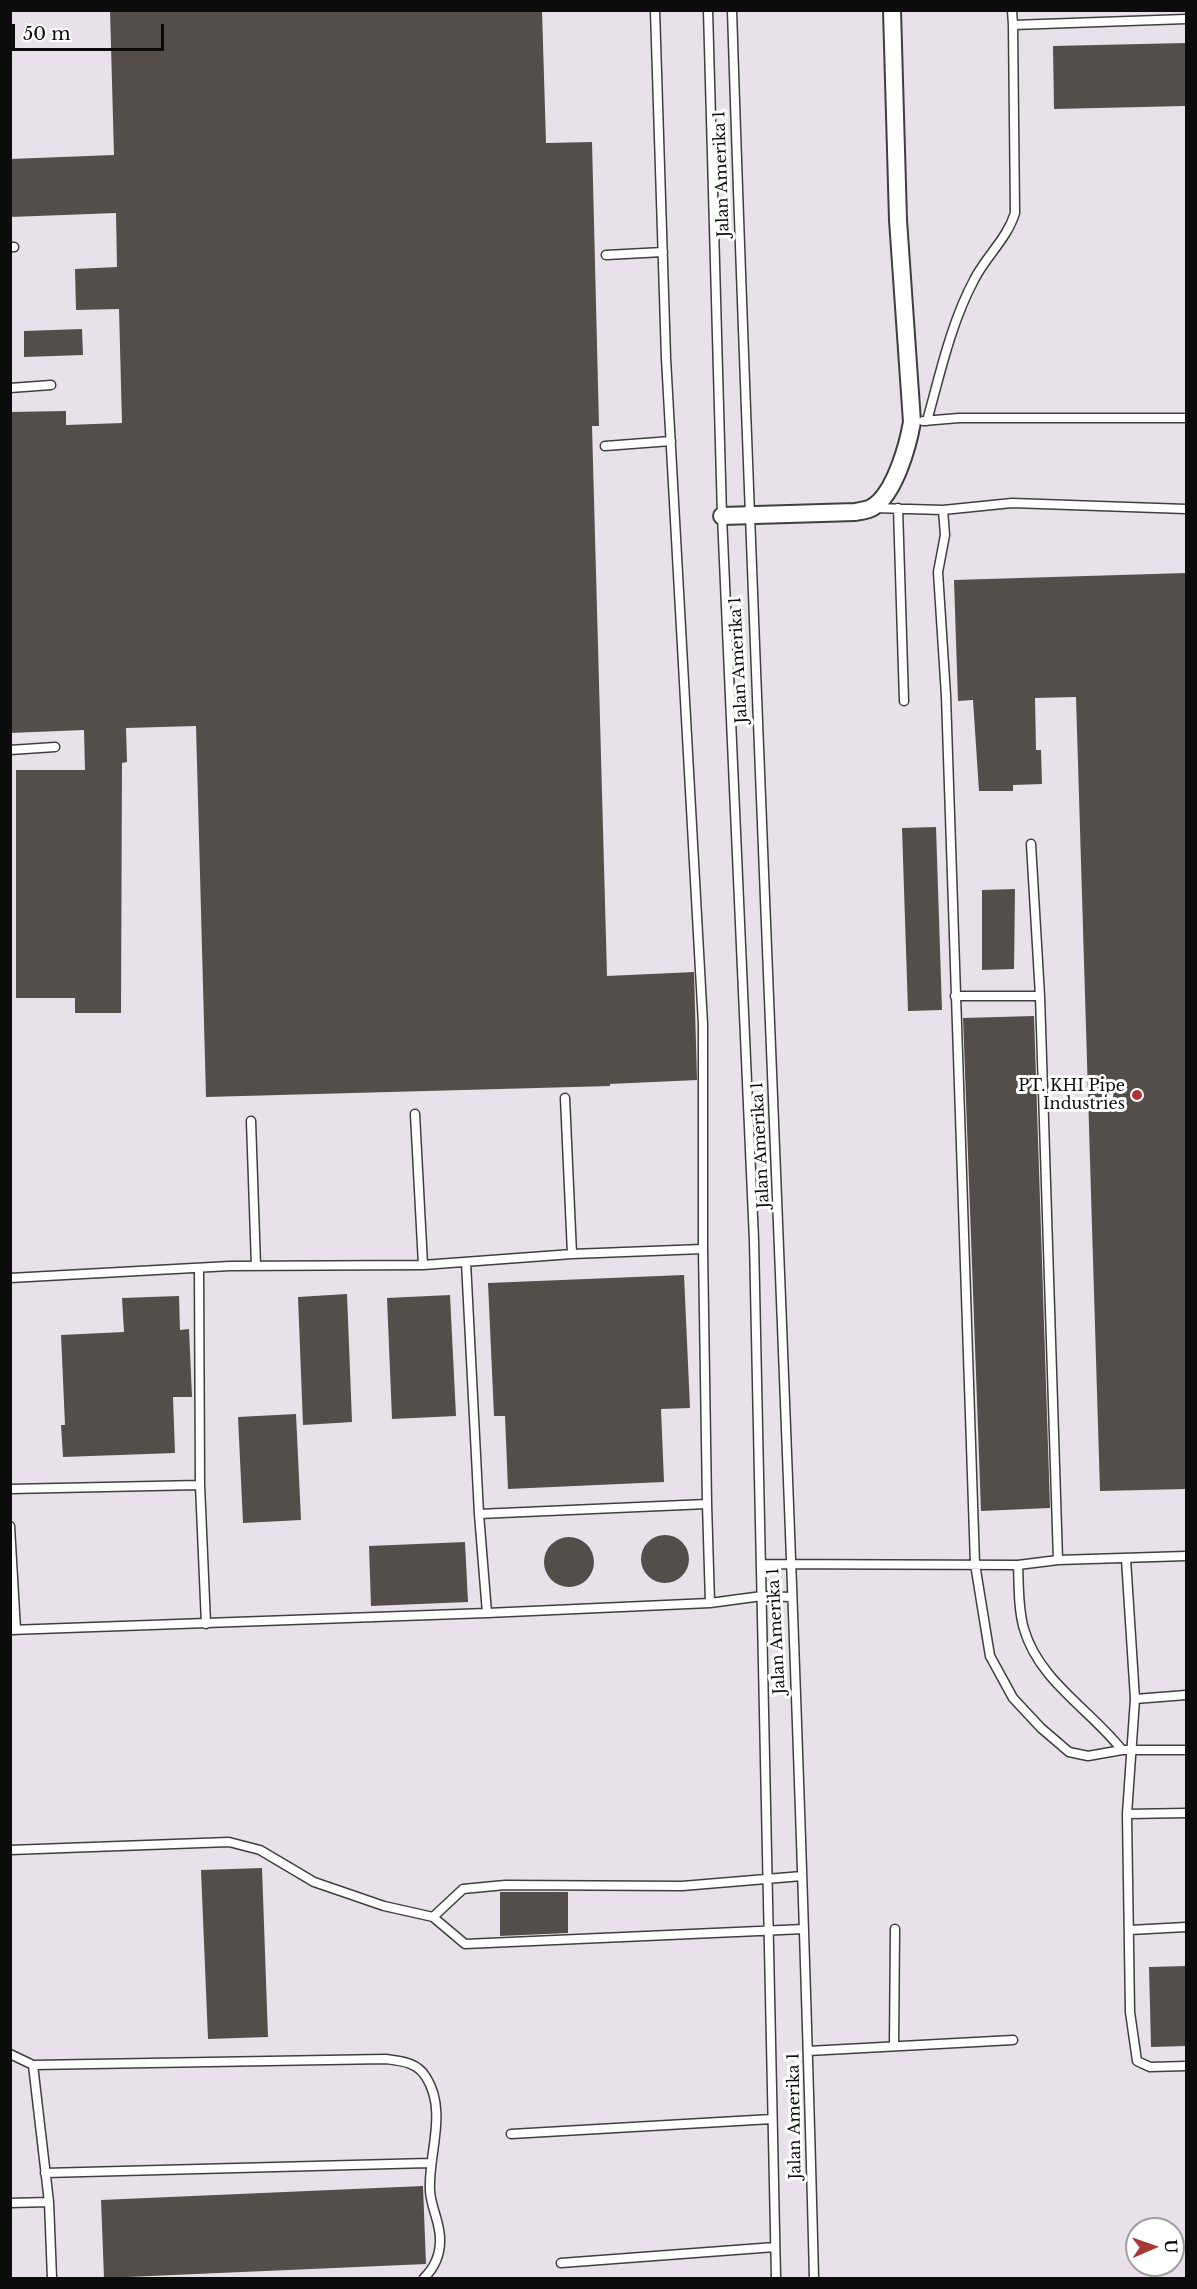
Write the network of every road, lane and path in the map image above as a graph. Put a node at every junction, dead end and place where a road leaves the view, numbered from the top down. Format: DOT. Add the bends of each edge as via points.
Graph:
graph roads {
  1 [pos="655,10"];
  2 [pos="708,10"];
  3 [pos="732,10"];
  4 [pos="892,10"];
  5 [pos="1012,10"];
  6 [pos="1186,20"];
  7 [pos="1012,25"];
  8 [pos="663,252"];
  9 [pos="606,255"];
  10 [pos="51,384"];
  11 [pos="10,388"];
  12 [pos="1186,418"];
  13 [pos="919,421"];
  14 [pos="671,441"];
  15 [pos="604,446"];
  16 [pos="873,507"];
  17 [pos="898,508"];
  18 [pos="1186,509"];
  19 [pos="943,510"];
  20 [pos="748,514"];
  21 [pos="722,516"];
  22 [pos="904,701"];
  23 [pos="55,747"];
  24 [pos="10,750"];
  25 [pos="1031,844"];
  26 [pos="955,996"];
  27 [pos="1040,996"];
  28 [pos="565,1098"];
  29 [pos="415,1114"];
  30 [pos="251,1121"];
  31 [pos="703,1249"];
  32 [pos="572,1254"];
  33 [pos="466,1262"];
  34 [pos="423,1265"];
  35 [pos="256,1266"];
  36 [pos="199,1268"];
  37 [pos="10,1278"];
  38 [pos="200,1485"];
  39 [pos="10,1489"];
  40 [pos="707,1504"];
  41 [pos="478,1514"];
  42 [pos="10,1526"];
  43 [pos="1186,1556"];
  44 [pos="1126,1558"];
  45 [pos="1058,1560"];
  46 [pos="789,1563"];
  47 [pos="761,1564"];
  48 [pos="975,1564"];
  49 [pos="1018,1565"];
  50 [pos="762,1596"];
  51 [pos="791,1597"];
  52 [pos="710,1603"];
  53 [pos="487,1613"];
  54 [pos="207,1624"];
  55 [pos="13,1630"];
  56 [pos="1186,1695"];
  57 [pos="1135,1699"];
  58 [pos="1122,1750"];
  59 [pos="1186,1750"];
  60 [pos="1132,1752"];
  61 [pos="1186,1813"];
  62 [pos="1127,1814"];
  63 [pos="10,1850"];
  64 [pos="802,1876"];
  65 [pos="767,1879"];
  66 [pos="433,1917"];
  67 [pos="1186,1928"];
  68 [pos="804,1929"];
  69 [pos="895,1929"];
  70 [pos="1130,1930"];
  71 [pos="767,1933"];
  72 [pos="1012,2040"];
  73 [pos="894,2046"];
  74 [pos="808,2051"];
  75 [pos="10,2054"];
  76 [pos="33,2065"];
  77 [pos="1186,2066"];
  78 [pos="772,2119"];
  79 [pos="511,2134"];
  80 [pos="429,2163"];
  81 [pos="45,2173"];
  82 [pos="49,2202"];
  83 [pos="10,2203"];
  84 [pos="775,2247"];
  85 [pos="561,2263"];
  86 [pos="52,2278"];
  87 [pos="424,2278"];
  88 [pos="776,2278"];
  89 [pos="814,2278"];
  1 -- 8 [label="lane"];
  2 -- 21 [label="lane, Jalan Amerika 1"];
  3 -- 20 [label="lane, Jalan Amerika 1"];
  4 -- 13 [label="street" via="898,220"];
  5 -- 7 [label="lane"];
  6 -- 7 [label="lane"];
  7 -- 13 [label="lane" via="1015,213 1010,230 974,279"];
  8 -- 9 [label="lane"];
  8 -- 14 [label="lane"];
  10 -- 11 [label="lane"];
  12 -- 13 [label="lane"];
  13 -- 16 [label="street" via="889,492"];
  14 -- 15 [label="lane"];
  14 -- 31 [label="lane" via="703,1024"];
  16 -- 17 [label="lane"];
  16 -- 20 [label="street" via="855,512"];
  17 -- 19 [label="lane"];
  17 -- 22 [label="lane"];
  18 -- 19 [label="lane" via="1012,503"];
  19 -- 26 [label="lane" via="945,535 938,572 946,696"];
  20 -- 21 [label="street"];
  20 -- 46 [label="lane, Jalan Amerika 1" via="779,1213"];
  21 -- 47 [label="lane, Jalan Amerika 1" via="754,1240"];
  23 -- 24 [label="lane"];
  25 -- 27 [label="lane"];
  26 -- 27 [label="lane"];
  26 -- 48 [label="lane"];
  27 -- 45 [label="lane"];
  28 -- 32 [label="lane"];
  29 -- 34 [label="lane"];
  30 -- 35 [label="lane"];
  31 -- 32 [label="lane"];
  31 -- 40 [label="lane"];
  32 -- 33 [label="lane"];
  33 -- 34 [label="lane"];
  33 -- 41 [label="lane"];
  34 -- 35 [label="lane"];
  35 -- 36 [label="lane"];
  36 -- 37 [label="lane"];
  36 -- 38 [label="lane"];
  38 -- 39 [label="lane"];
  38 -- 54 [label="lane"];
  40 -- 41 [label="lane"];
  40 -- 52 [label="lane"];
  41 -- 53 [label="lane"];
  42 -- 55 [label="lane"];
  43 -- 44 [label="lane"];
  44 -- 45 [label="lane"];
  44 -- 57 [label="lane"];
  45 -- 49 [label="lane"];
  46 -- 47 [label="lane"];
  46 -- 48 [label="lane"];
  46 -- 51 [label="lane, Jalan Amerika 1"];
  47 -- 50 [label="lane, Jalan Amerika 1"];
  48 -- 49 [label="lane"];
  48 -- 58 [label="lane" via="990,1656 1013,1698 1069,1752 1103,1755"];
  49 -- 58 [label="lane" via="1024,1628 1033,1651 1048,1674"];
  50 -- 51 [label="lane"];
  50 -- 52 [label="lane"];
  50 -- 65 [label="lane, Jalan Amerika 1"];
  51 -- 64 [label="lane, Jalan Amerika 1"];
  52 -- 53 [label="lane"];
  53 -- 54 [label="lane"];
  54 -- 55 [label="lane"];
  56 -- 57 [label="lane"];
  57 -- 60 [label="lane"];
  58 -- 60 [label="lane"];
  59 -- 60 [label="lane"];
  60 -- 62 [label="lane"];
  61 -- 62 [label="lane"];
  62 -- 70 [label="lane"];
  63 -- 66 [label="lane" via="229,1842 260,1850 314,1882 384,1906"];
  64 -- 65 [label="lane"];
  64 -- 68 [label="lane, Jalan Amerika 1"];
  65 -- 66 [label="lane" via="682,1886 505,1885 464,1889"];
  65 -- 71 [label="lane, Jalan Amerika 1"];
  66 -- 71 [label="lane" via="465,1944"];
  67 -- 70 [label="lane"];
  68 -- 71 [label="lane"];
  68 -- 74 [label="lane, Jalan Amerika 1"];
  69 -- 73 [label="lane"];
  70 -- 77 [label="lane" via="1130,2012 1137,2061 1150,2067"];
  71 -- 78 [label="lane, Jalan Amerika 1"];
  72 -- 73 [label="lane"];
  73 -- 74 [label="lane"];
  74 -- 89 [label="lane, Jalan Amerika 1"];
  75 -- 76 [label="lane"];
  76 -- 80 [label="lane" via="386,2059 413,2063 426,2076 435,2099 437,2123"];
  76 -- 81 [label="lane"];
  78 -- 79 [label="lane"];
  78 -- 84 [label="lane, Jalan Amerika 1"];
  80 -- 81 [label="lane"];
  80 -- 87 [label="lane" via="430,2195 440,2241 434,2268"];
  81 -- 82 [label="lane"];
  82 -- 83 [label="lane"];
  82 -- 86 [label="lane"];
  84 -- 85 [label="lane"];
  84 -- 88 [label="lane, Jalan Amerika 1"];
}
